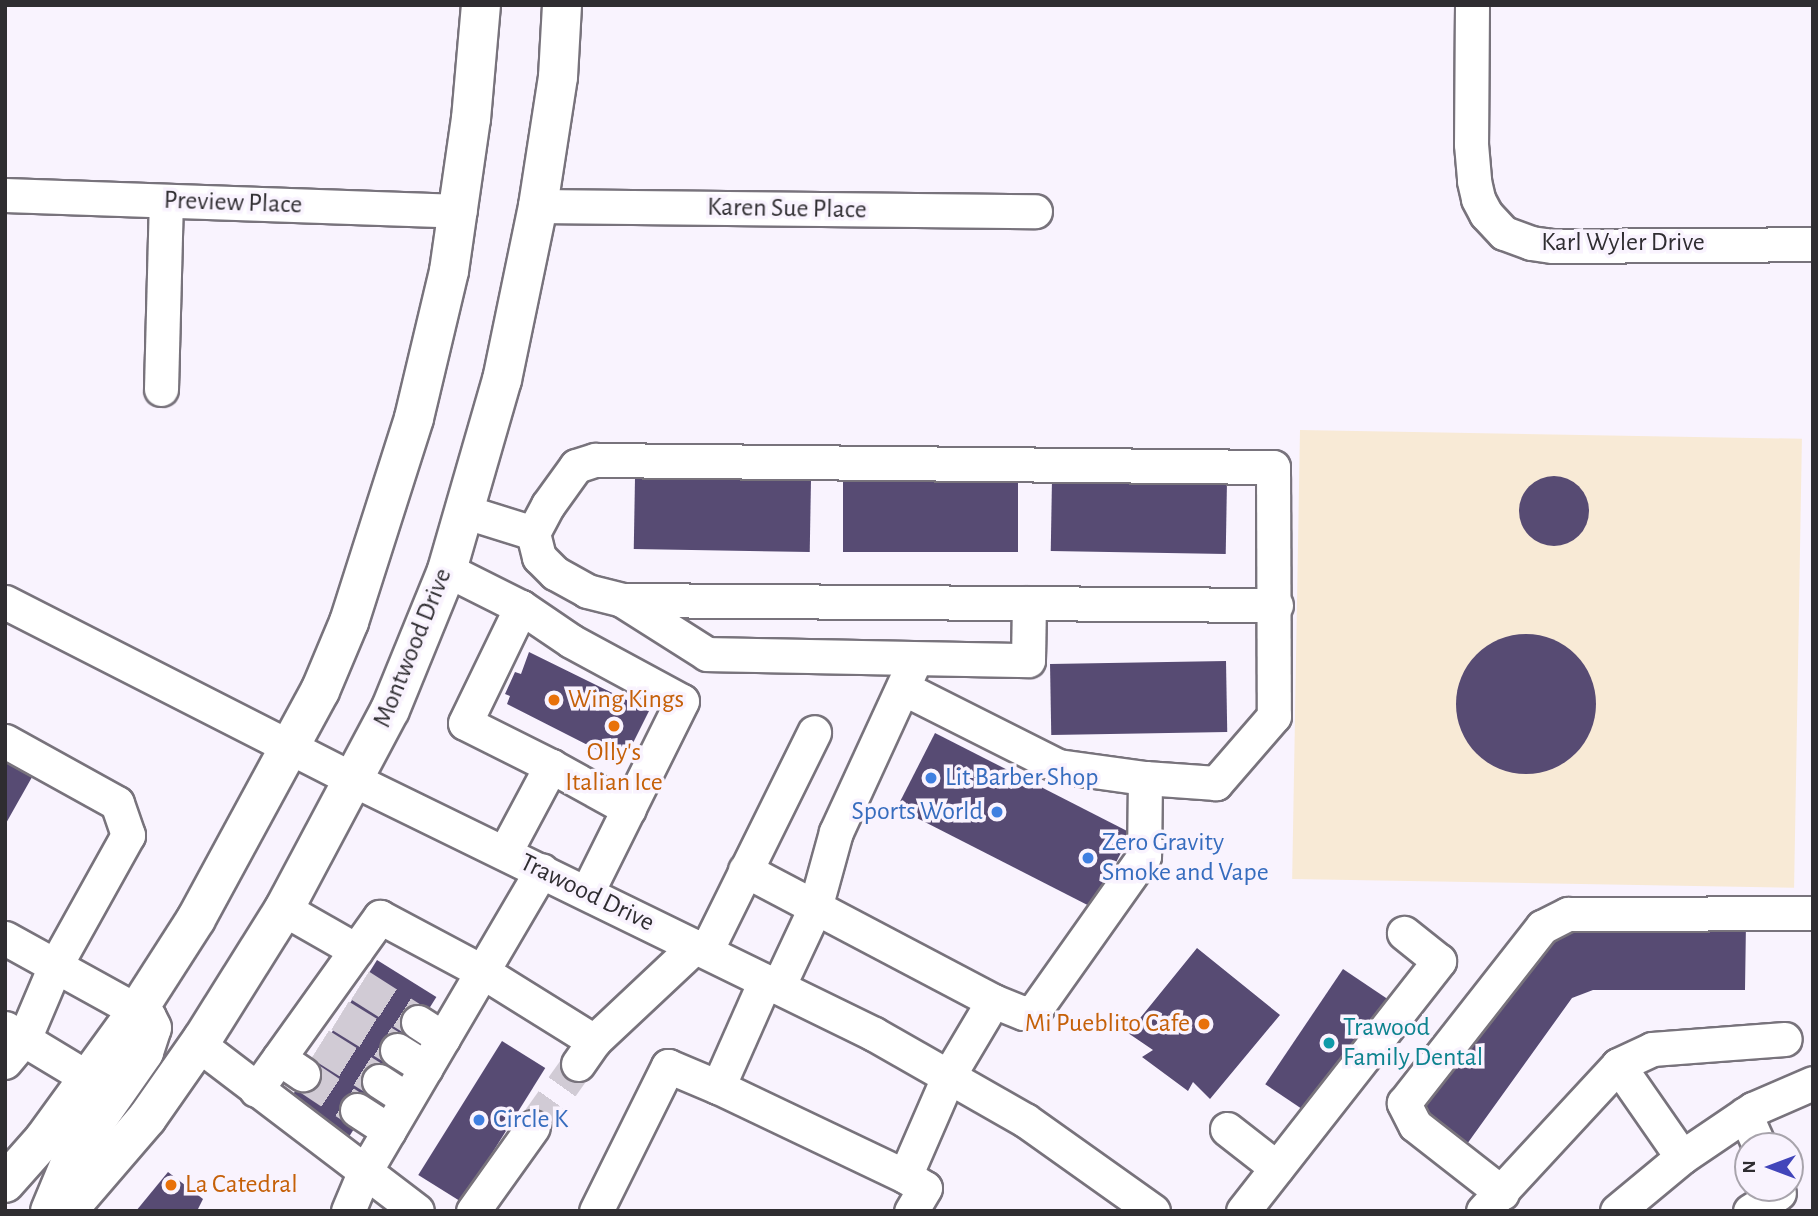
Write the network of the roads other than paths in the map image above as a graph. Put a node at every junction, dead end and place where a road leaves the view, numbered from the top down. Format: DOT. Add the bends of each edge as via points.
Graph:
graph roads {
  1 [pos="481,5"];
  2 [pos="562,5"];
  3 [pos="1472,5"];
  4 [pos="5,195"];
  5 [pos="166,201"];
  6 [pos="538,206"];
  7 [pos="460,211"];
  8 [pos="1035,211"];
  9 [pos="1813,244"];
  10 [pos="161,389"];
  11 [pos="463,511"];
  12 [pos="533,533"];
  13 [pos="447,570"];
  14 [pos="622,600"];
  15 [pos="1029,603"];
  16 [pos="1276,605"];
  17 [pos="521,607"];
  18 [pos="8,609"];
  19 [pos="917,658"];
  20 [pos="902,688"];
  21 [pos="814,732"];
  22 [pos="5,741"];
  23 [pos="290,746"];
  24 [pos="551,766"];
  25 [pos="1145,778"];
  26 [pos="354,780"];
  27 [pos="635,798"];
  28 [pos="505,852"];
  29 [pos="542,870"];
  30 [pos="745,870"];
  31 [pos="587,892"];
  32 [pos="815,908"];
  33 [pos="284,909"];
  34 [pos="1813,913"];
  35 [pos="1404,933"];
  36 [pos="5,938"];
  37 [pos="700,949"];
  38 [pos="55,966"];
  39 [pos="352,969"];
  40 [pos="483,972"];
  41 [pos="771,984"];
  42 [pos="993,1001"];
  43 [pos="137,1011"];
  44 [pos="1785,1039"];
  45 [pos="11,1043"];
  46 [pos="198,1044"];
  47 [pos="397,1050"];
  48 [pos="1618,1065"];
  49 [pos="426,1068"];
  50 [pos="949,1075"];
  51 [pos="88,1078"];
  52 [pos="379,1081"];
  53 [pos="1813,1083"];
  54 [pos="718,1087"];
  55 [pos="256,1090"];
  56 [pos="407,1099"];
  57 [pos="357,1110"];
  58 [pos="1745,1114"];
  59 [pos="533,1127"];
  60 [pos="1227,1129"];
  61 [pos="389,1131"];
  62 [pos="1753,1132"];
  63 [pos="1682,1157"];
  64 [pos="1276,1168"];
  65 [pos="364,1173"];
  66 [pos="905,1176"];
  67 [pos="5,1183"];
  68 [pos="1492,1202"];
  69 [pos="1770,1202"];
  70 [pos="50,1211"];
  71 [pos="67,1211"];
  72 [pos="348,1211"];
  73 [pos="417,1211"];
  74 [pos="472,1211"];
  75 [pos="596,1211"];
  76 [pos="911,1211"];
  77 [pos="1152,1211"];
  78 [pos="1243,1211"];
  79 [pos="1617,1211"];
  80 [pos="1750,1211"];
  1 -- 7 [label="main road"];
  2 -- 6 [label="main road, Montwood Drive" via="558,77"];
  3 -- 9 [label="street, Karl Wyler Drive" via="1474,181 1486,214 1504,233 1553,246"];
  4 -- 5 [label="street, Preview Place"];
  5 -- 7 [label="street, Preview Place"];
  5 -- 10 [label="street"];
  6 -- 8 [label="street, Karen Sue Place"];
  6 -- 11 [label="main road, Montwood Drive" via="502,380"];
  7 -- 23 [label="main road" via="434,342 392,494 349,622"];
  11 -- 12 [label="street"];
  11 -- 13 [label="main road, Montwood Drive"];
  12 -- 14 [label="street" via="539,557 555,573 587,591"];
  12 -- 16 [label="street" via="576,466 595,460 1273,467"];
  13 -- 17 [label="street"];
  13 -- 26 [label="main road, Montwood Drive" via="390,710"];
  14 -- 15 [label="street"];
  14 -- 19 [label="street" via="707,654"];
  15 -- 16 [label="street"];
  15 -- 19 [label="street" via="1028,660"];
  16 -- 25 [label="street" via="1275,716 1216,783"];
  17 -- 24 [label="street" via="465,723"];
  17 -- 27 [label="street" via="682,701"];
  18 -- 23 [label="street, Trawood Drive"];
  19 -- 20 [label="street"];
  20 -- 25 [label="street" via="1058,766"];
  20 -- 32 [label="street" via="836,832"];
  21 -- 30 [label="street"];
  22 -- 38 [label="street" via="117,803 128,835"];
  23 -- 26 [label="street, Trawood Drive"];
  23 -- 43 [label="main road" via="196,919"];
  24 -- 27 [label="street"];
  24 -- 28 [label="street"];
  25 -- 42 [label="street" via="1144,856 1035,1010 1023,1013"];
  26 -- 28 [label="street, Trawood Drive"];
  26 -- 33 [label="main road, Montwood Drive"];
  27 -- 31 [label="street"];
  28 -- 29 [label="street, Trawood Drive"];
  29 -- 31 [label="street, Trawood Drive"];
  29 -- 40 [label="street"];
  30 -- 32 [label="street"];
  30 -- 37 [label="street"];
  31 -- 37 [label="street, Trawood Drive"];
  32 -- 41 [label="street"];
  32 -- 42 [label="street"];
  33 -- 39 [label="street"];
  33 -- 46 [label="main road, Montwood Drive"];
  34 -- 68 [label="street" via="1568,914 1542,928 1404,1104 1415,1125"];
  35 -- 64 [label="street" via="1439,961"];
  36 -- 38 [label="street"];
  37 -- 40 [label="street" via="586,1052"];
  37 -- 41 [label="street, Trawood Drive"];
  38 -- 43 [label="street"];
  38 -- 45 [label="street"];
  39 -- 40 [label="street" via="380,917"];
  39 -- 55 [label="street" via="291,1066"];
  40 -- 49 [label="street" via="430,1030"];
  41 -- 50 [label="street, Trawood Drive"];
  41 -- 54 [label="street"];
  42 -- 50 [label="street"];
  43 -- 51 [label="main road"];
  43 -- 70 [label="main road" via="152,1028 144,1052 75,1151"];
  44 -- 48 [label="street" via="1653,1049"];
  45 -- 51 [label="street"];
  46 -- 55 [label="street"];
  46 -- 71 [label="main road, Montwood Drive" via="147,1118"];
  47 -- 49 [label="street"];
  48 -- 63 [label="street"];
  48 -- 68 [label="street"];
  49 -- 56 [label="street"];
  50 -- 66 [label="street"];
  50 -- 77 [label="street, Trawood Drive" via="1025,1120"];
  51 -- 67 [label="main road"];
  52 -- 56 [label="street"];
  53 -- 58 [label="street"];
  54 -- 66 [label="street"];
  54 -- 75 [label="street" via="668,1066"];
  55 -- 65 [label="street"];
  56 -- 61 [label="street"];
  57 -- 61 [label="street"];
  58 -- 62 [label="street"];
  58 -- 63 [label="street"];
  59 -- 74 [label="street"];
  60 -- 64 [label="street"];
  61 -- 65 [label="street"];
  63 -- 79 [label="street"];
  64 -- 78 [label="street"];
  65 -- 72 [label="street"];
  65 -- 73 [label="street"];
  66 -- 76 [label="street" via="925,1188"];
  69 -- 80 [label="street"];
}
